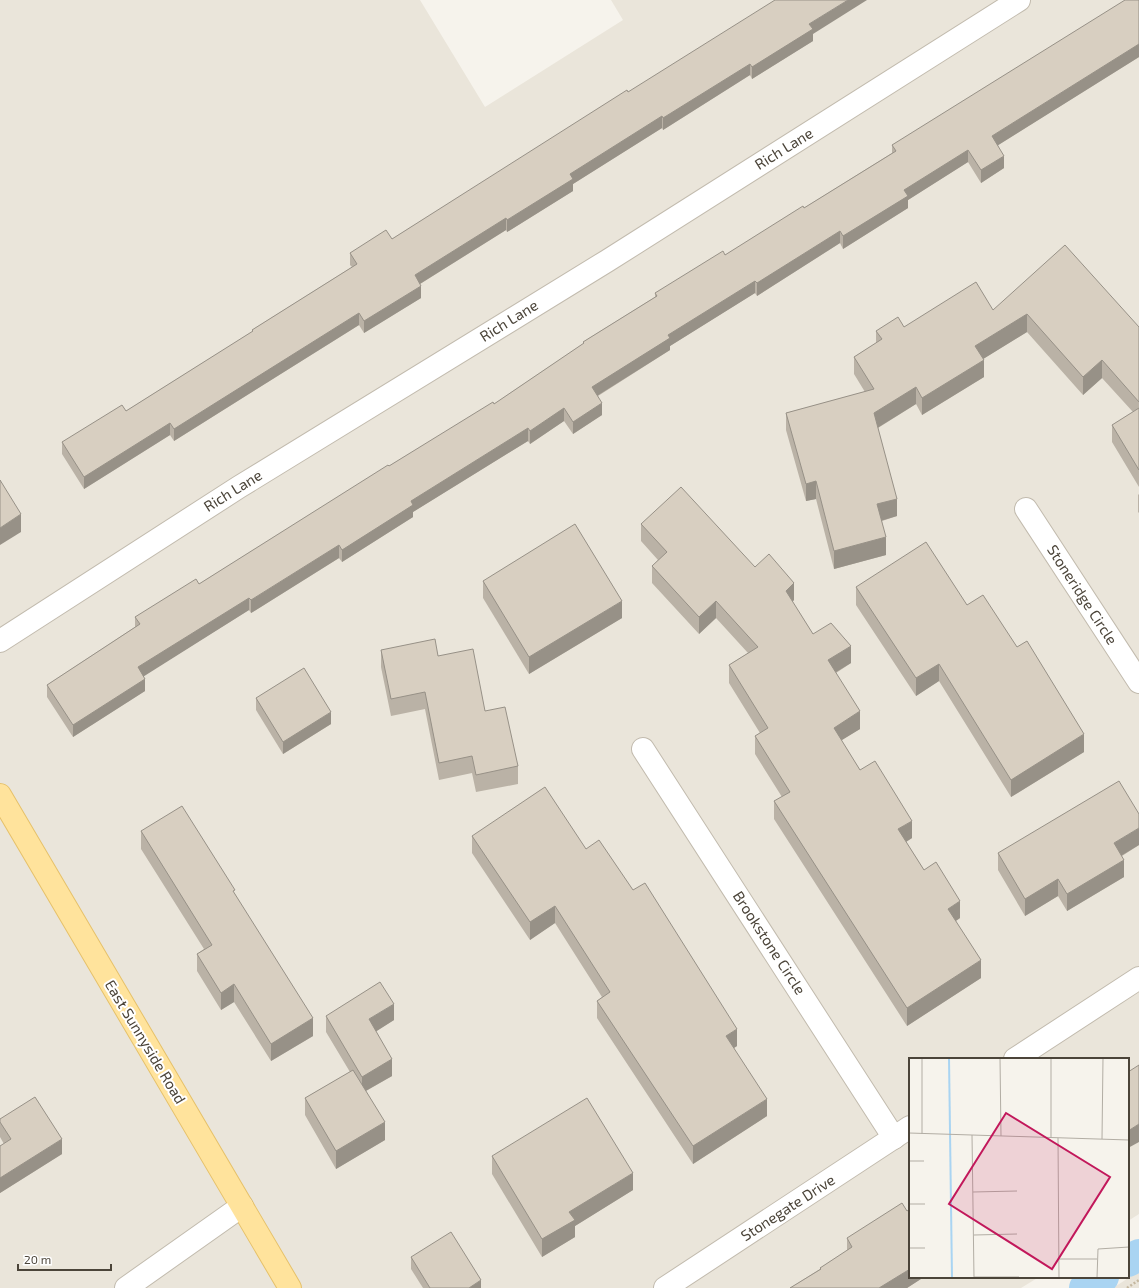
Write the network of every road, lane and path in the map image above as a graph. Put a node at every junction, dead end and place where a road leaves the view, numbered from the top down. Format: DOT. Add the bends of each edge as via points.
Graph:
graph roads {
  1 [pos="1016,1"];
  2 [pos="1026,509"];
  3 [pos="0,641"];
  4 [pos="1139,682"];
  5 [pos="643,749"];
  6 [pos="0,796"];
  7 [pos="1139,978"];
  8 [pos="1017,1058"];
  9 [pos="902,1133"];
  10 [pos="242,1206"];
  11 [pos="1139,1280"];
  12 [pos="126,1288"];
  13 [pos="290,1288"];
  14 [pos="665,1288"];
  15 [pos="1127,1288"];
  1 -- 3 [label="street, Rich Lane" via="607,261 239,487"];
  2 -- 4 [label="street, Stoneridge Circle"];
  5 -- 9 [label="street, Brookstone Circle"];
  6 -- 10 [label="main road, East Sunnyside Road"];
  7 -- 8 [label="street"];
  9 -- 14 [label="street, Stonegate Drive"];
  10 -- 12 [label="street"];
  10 -- 13 [label="main road, East Sunnyside Road"];
  11 -- 15 [label="path"];
}
